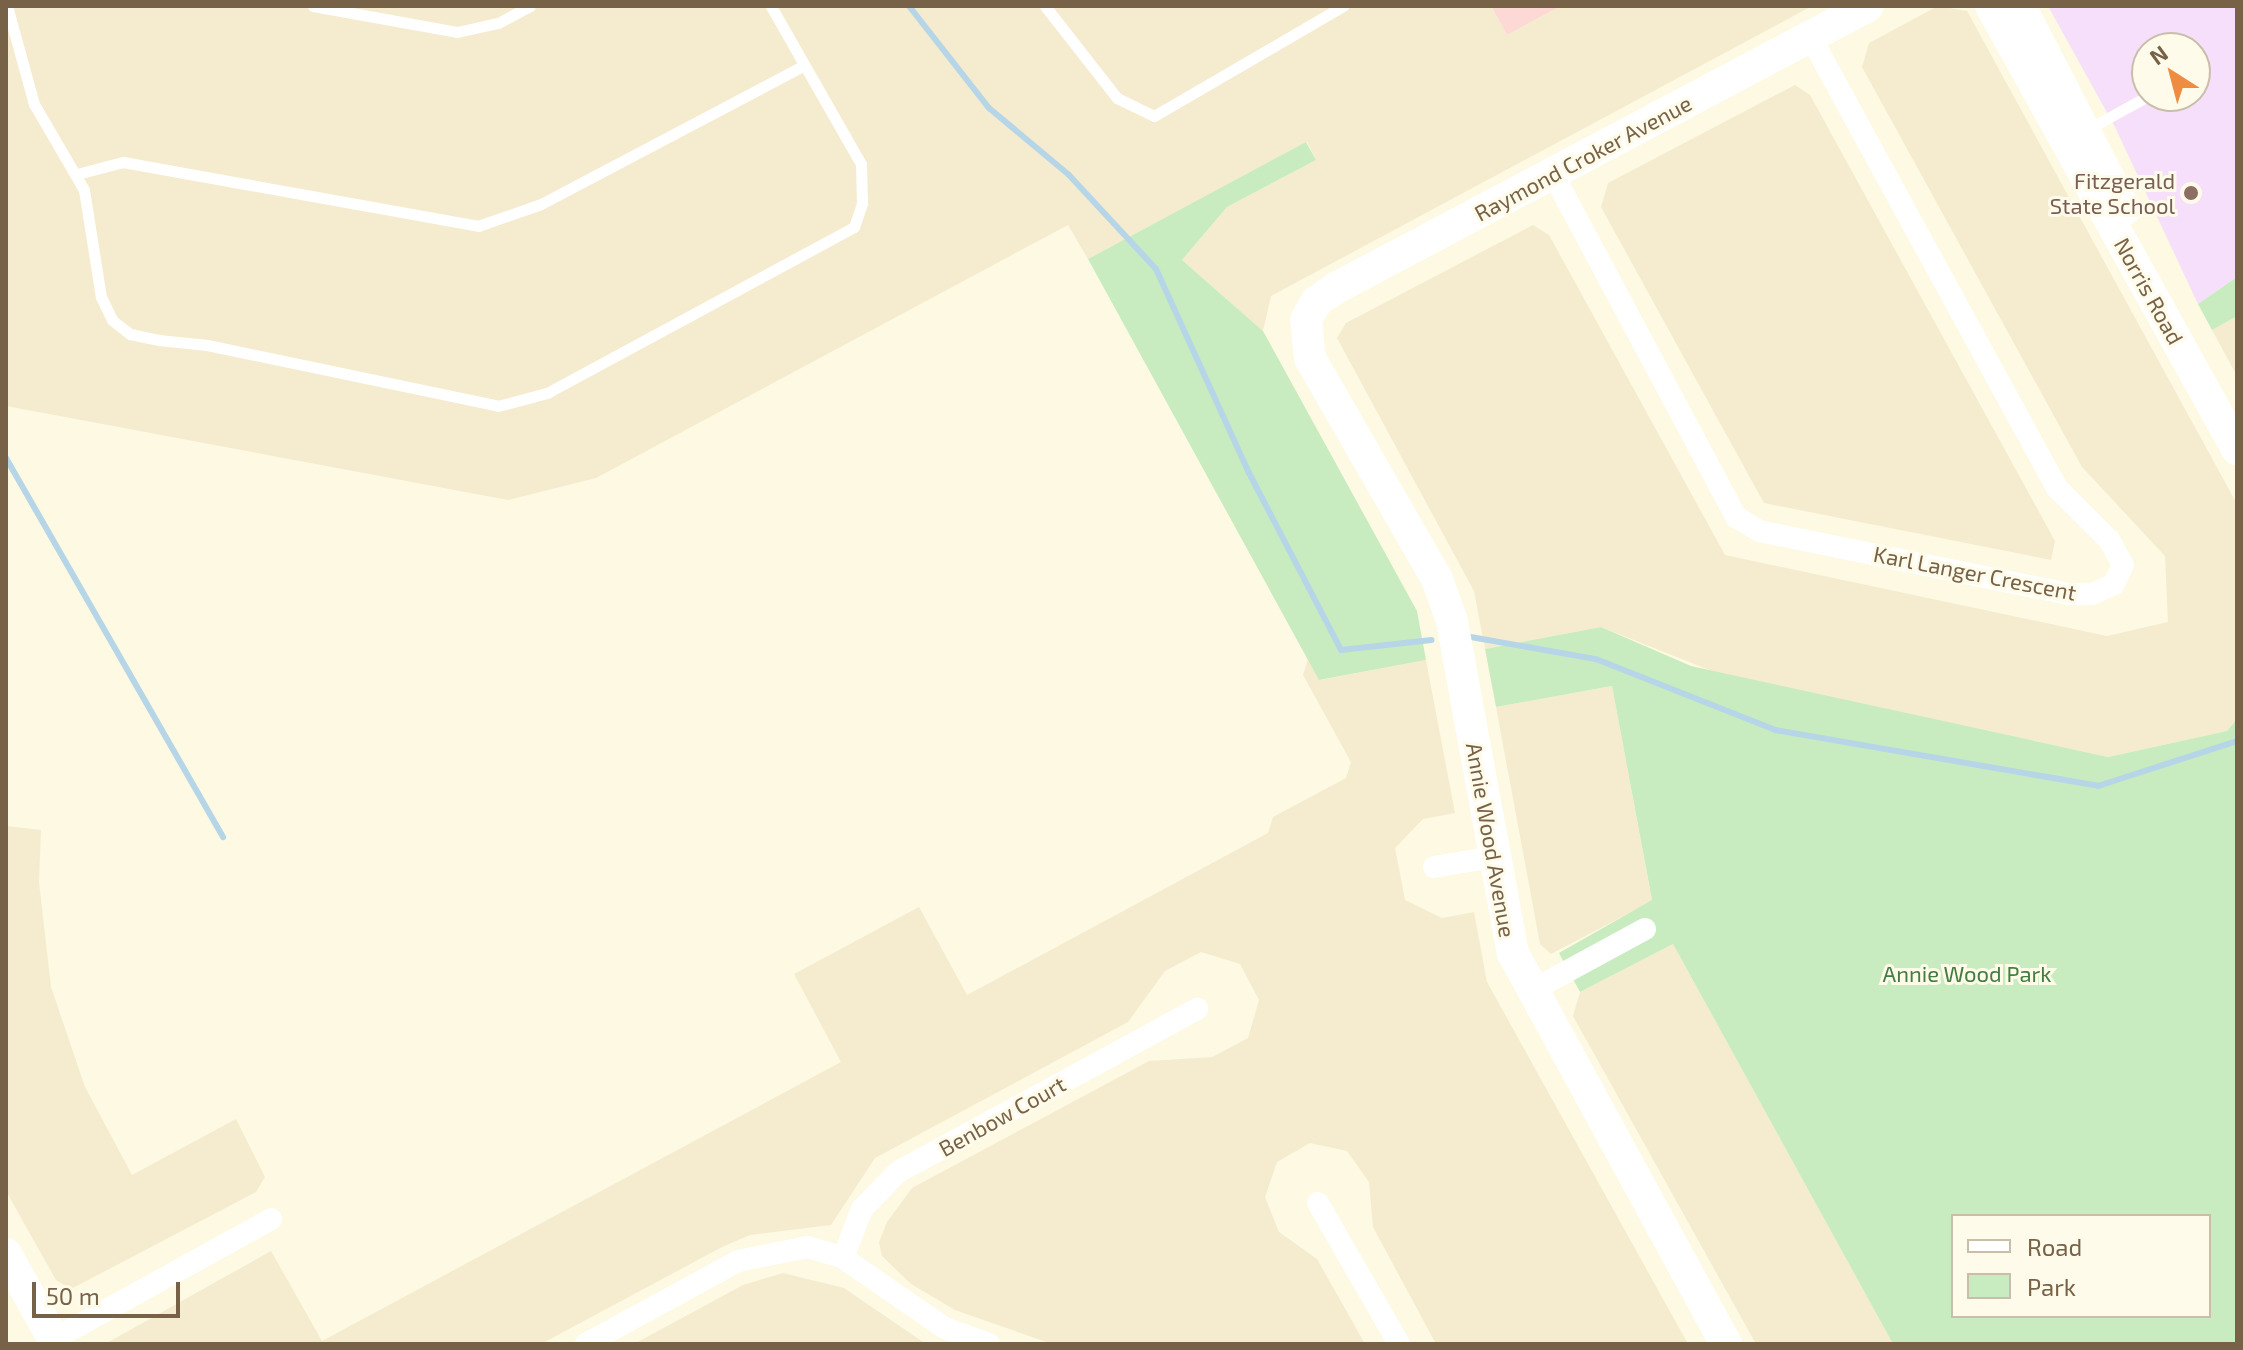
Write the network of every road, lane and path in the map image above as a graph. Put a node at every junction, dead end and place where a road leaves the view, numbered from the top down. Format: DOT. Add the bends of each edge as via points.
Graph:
graph roads {
  1 [pos="7,6"];
  2 [pos="313,6"];
  3 [pos="530,6"];
  4 [pos="771,6"];
  5 [pos="1045,6"];
  6 [pos="1343,6"];
  7 [pos="1868,6"];
  8 [pos="1991,6"];
  9 [pos="2020,6"];
  10 [pos="2034,6"];
  11 [pos="1811,38"];
  12 [pos="801,67"];
  13 [pos="2131,106"];
  14 [pos="2084,132"];
  15 [pos="77,174"];
  16 [pos="1553,174"];
  17 [pos="1306,320"];
  18 [pos="2237,420"];
  19 [pos="2237,449"];
  20 [pos="1493,857"];
  21 [pos="1434,867"];
  22 [pos="1645,929"];
  23 [pos="1529,992"];
  24 [pos="1197,1009"];
  25 [pos="1318,1203"];
  26 [pos="271,1219"];
  27 [pos="6,1254"];
  28 [pos="843,1258"];
  29 [pos="55,1342"];
  30 [pos="586,1344"];
  31 [pos="989,1344"];
  32 [pos="1399,1344"];
  33 [pos="1726,1344"];
  1 -- 15 [label="lane" via="34,104"];
  2 -- 3 [label="lane" via="451,32 490,26"];
  4 -- 12 [label="lane"];
  5 -- 6 [label="lane" via="1117,98 1154,116"];
  7 -- 11 [label="street, Raymond Croker Avenue"];
  8 -- 14 [label="street, Norris Road"];
  9 -- 14 [label="street, Norris Road"];
  10 -- 14 [label="lane"];
  11 -- 16 [label="street, Raymond Croker Avenue"];
  11 -- 16 [label="street, Karl Langer Crescent" via="2057,488 2116,552 2123,565 2114,584 2092,594 2069,594 1759,531 1736,517"];
  12 -- 15 [label="lane" via="541,204 478,226 123,162"];
  12 -- 15 [label="lane" via="861,164 862,204 854,227 520,403 498,406 130,334 112,320 101,297 96,237"];
  13 -- 14 [label="lane"];
  14 -- 18 [label="street, Norris Road" via="2106,163 2142,246"];
  14 -- 19 [label="street, Norris Road"];
  16 -- 17 [label="street, Raymond Croker Avenue" via="1336,288 1316,302"];
  17 -- 20 [label="street, Annie Wood Avenue" via="1310,358 1437,579 1452,621"];
  20 -- 21 [label="street"];
  20 -- 23 [label="street, Annie Wood Avenue" via="1502,920"];
  22 -- 23 [label="street"];
  23 -- 33 [label="street, Annie Wood Avenue"];
  24 -- 28 [label="street, Benbow Court" via="898,1172 862,1209"];
  25 -- 32 [label="street"];
  26 -- 29 [label="street"];
  27 -- 29 [label="street"];
  28 -- 30 [label="street" via="808,1247 738,1261"];
  28 -- 31 [label="street" via="923,1316"];
}
